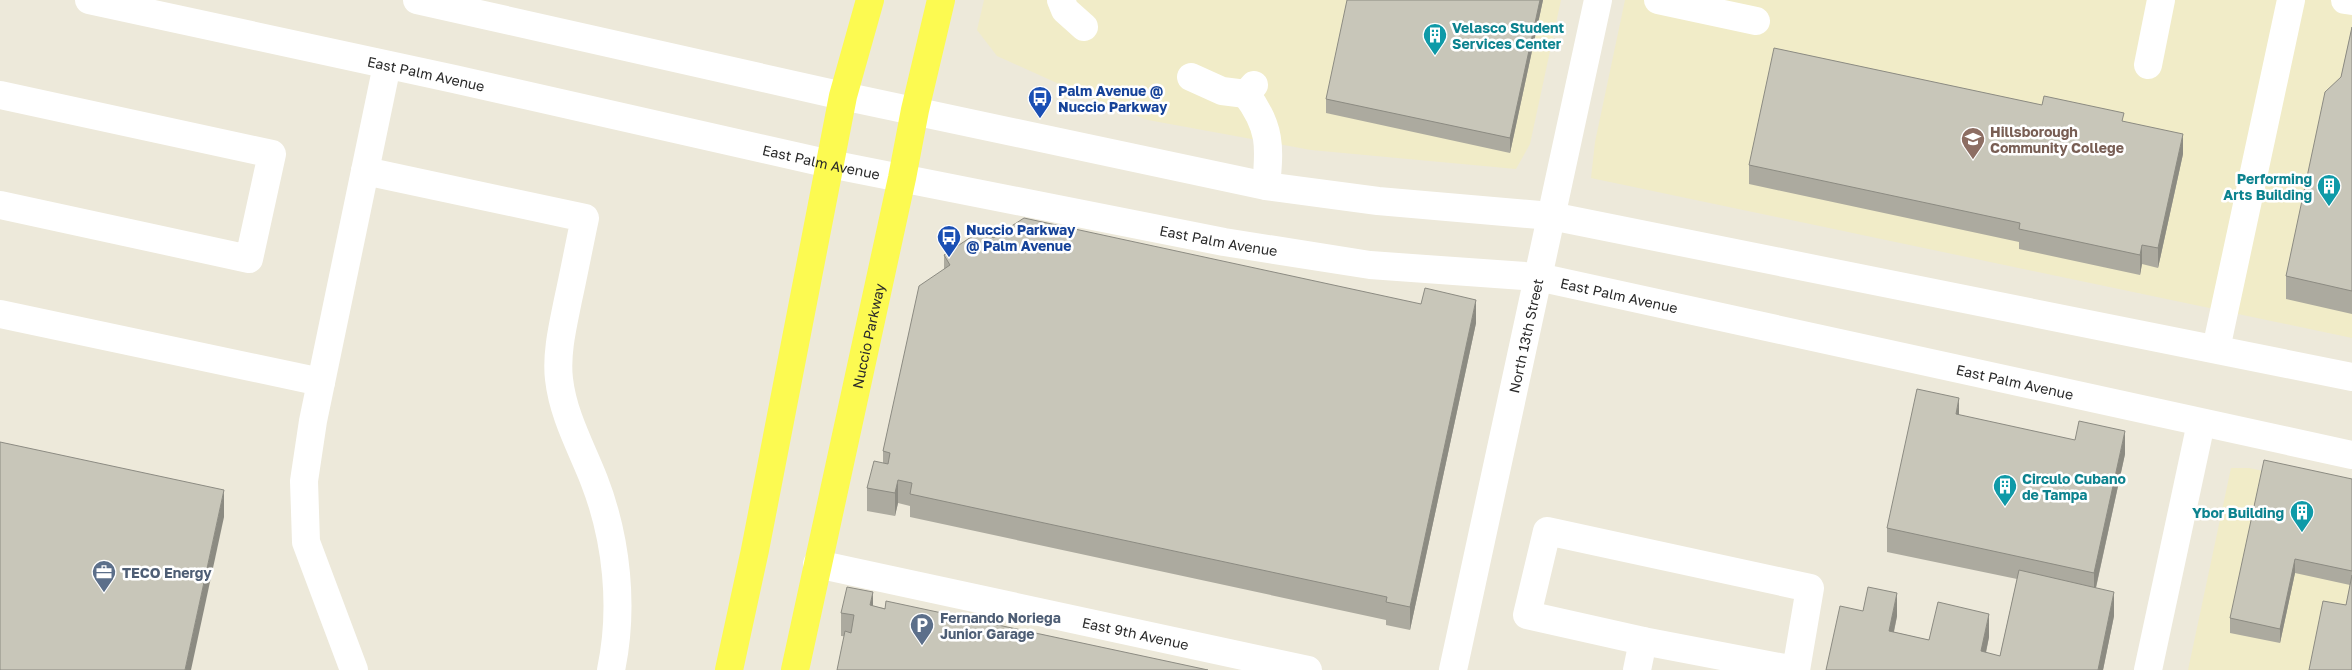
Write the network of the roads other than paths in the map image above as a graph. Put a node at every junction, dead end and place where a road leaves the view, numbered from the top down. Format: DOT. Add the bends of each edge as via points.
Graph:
graph roads {
  1 [pos="89,0"];
  2 [pos="417,0"];
  3 [pos="870,0"];
  4 [pos="941,0"];
  5 [pos="1061,0"];
  6 [pos="1598,0"];
  7 [pos="1658,0"];
  8 [pos="2161,0"];
  9 [pos="2291,0"];
  10 [pos="2345,0"];
  11 [pos="2352,2"];
  12 [pos="476,6"];
  13 [pos="1714,6"];
  14 [pos="1756,21"];
  15 [pos="1084,28"];
  16 [pos="387,64"];
  17 [pos="2148,65"];
  18 [pos="1191,77"];
  19 [pos="0,95"];
  20 [pos="843,96"];
  21 [pos="915,110"];
  22 [pos="830,164"];
  23 [pos="365,171"];
  24 [pos="902,178"];
  25 [pos="1266,186"];
  26 [pos="0,205"];
  27 [pos="1551,216"];
  28 [pos="1538,276"];
  29 [pos="0,314"];
  30 [pos="2216,349"];
  31 [pos="2352,377"];
  32 [pos="321,382"];
  33 [pos="2201,423"];
  34 [pos="2352,456"];
  35 [pos="817,564"];
  36 [pos="1643,641"];
  37 [pos="354,670"];
  38 [pos="611,670"];
  39 [pos="728,670"];
  40 [pos="795,670"];
  41 [pos="1308,670"];
  42 [pos="1453,670"];
  43 [pos="1637,670"];
  44 [pos="1795,670"];
  45 [pos="2148,670"];
  1 -- 16 [label="street, East Palm Avenue"];
  2 -- 12 [label="street"];
  3 -- 20 [label="main road"];
  4 -- 21 [label="main road, Nuccio Parkway"];
  5 -- 15 [label="street" via="1065,10"];
  6 -- 27 [label="street, North 13th Street"];
  7 -- 13 [label="street"];
  8 -- 17 [label="street"];
  9 -- 30 [label="street"];
  10 -- 11 [label="street"];
  12 -- 20 [label="street"];
  13 -- 14 [label="street"];
  16 -- 22 [label="street, East Palm Avenue"];
  16 -- 23 [label="street"];
  18 -- 25 [label="street" via="1222,91 1250,90 1268,133 1270,153"];
  19 -- 26 [label="street" via="272,154 249,259"];
  20 -- 21 [label="street"];
  20 -- 22 [label="main road"];
  21 -- 24 [label="main road, Nuccio Parkway"];
  21 -- 25 [label="street"];
  22 -- 24 [label="street, East Palm Avenue"];
  22 -- 39 [label="main road" via="756,550"];
  23 -- 32 [label="street"];
  23 -- 38 [label="street" via="585,218 561,336 559,379 572,433 594,481 610,540 619,595 616,648"];
  24 -- 28 [label="street, East Palm Avenue" via="1224,242 1370,265"];
  24 -- 35 [label="main road, Nuccio Parkway"];
  25 -- 27 [label="street" via="1378,201"];
  27 -- 28 [label="street, North 13th Street"];
  27 -- 30 [label="street"];
  28 -- 33 [label="street, East Palm Avenue"];
  28 -- 42 [label="street, North 13th Street"];
  29 -- 32 [label="street"];
  30 -- 31 [label="street"];
  32 -- 37 [label="street" via="304,481 306,542"];
  33 -- 34 [label="street, East Palm Avenue"];
  33 -- 45 [label="street"];
  35 -- 40 [label="main road, Nuccio Parkway"];
  35 -- 41 [label="street, East 9th Avenue"];
  36 -- 43 [label="street"];
  36 -- 44 [label="street"];
  36 -- 44 [label="street" via="1527,615 1547,531 1810,588"];
}
